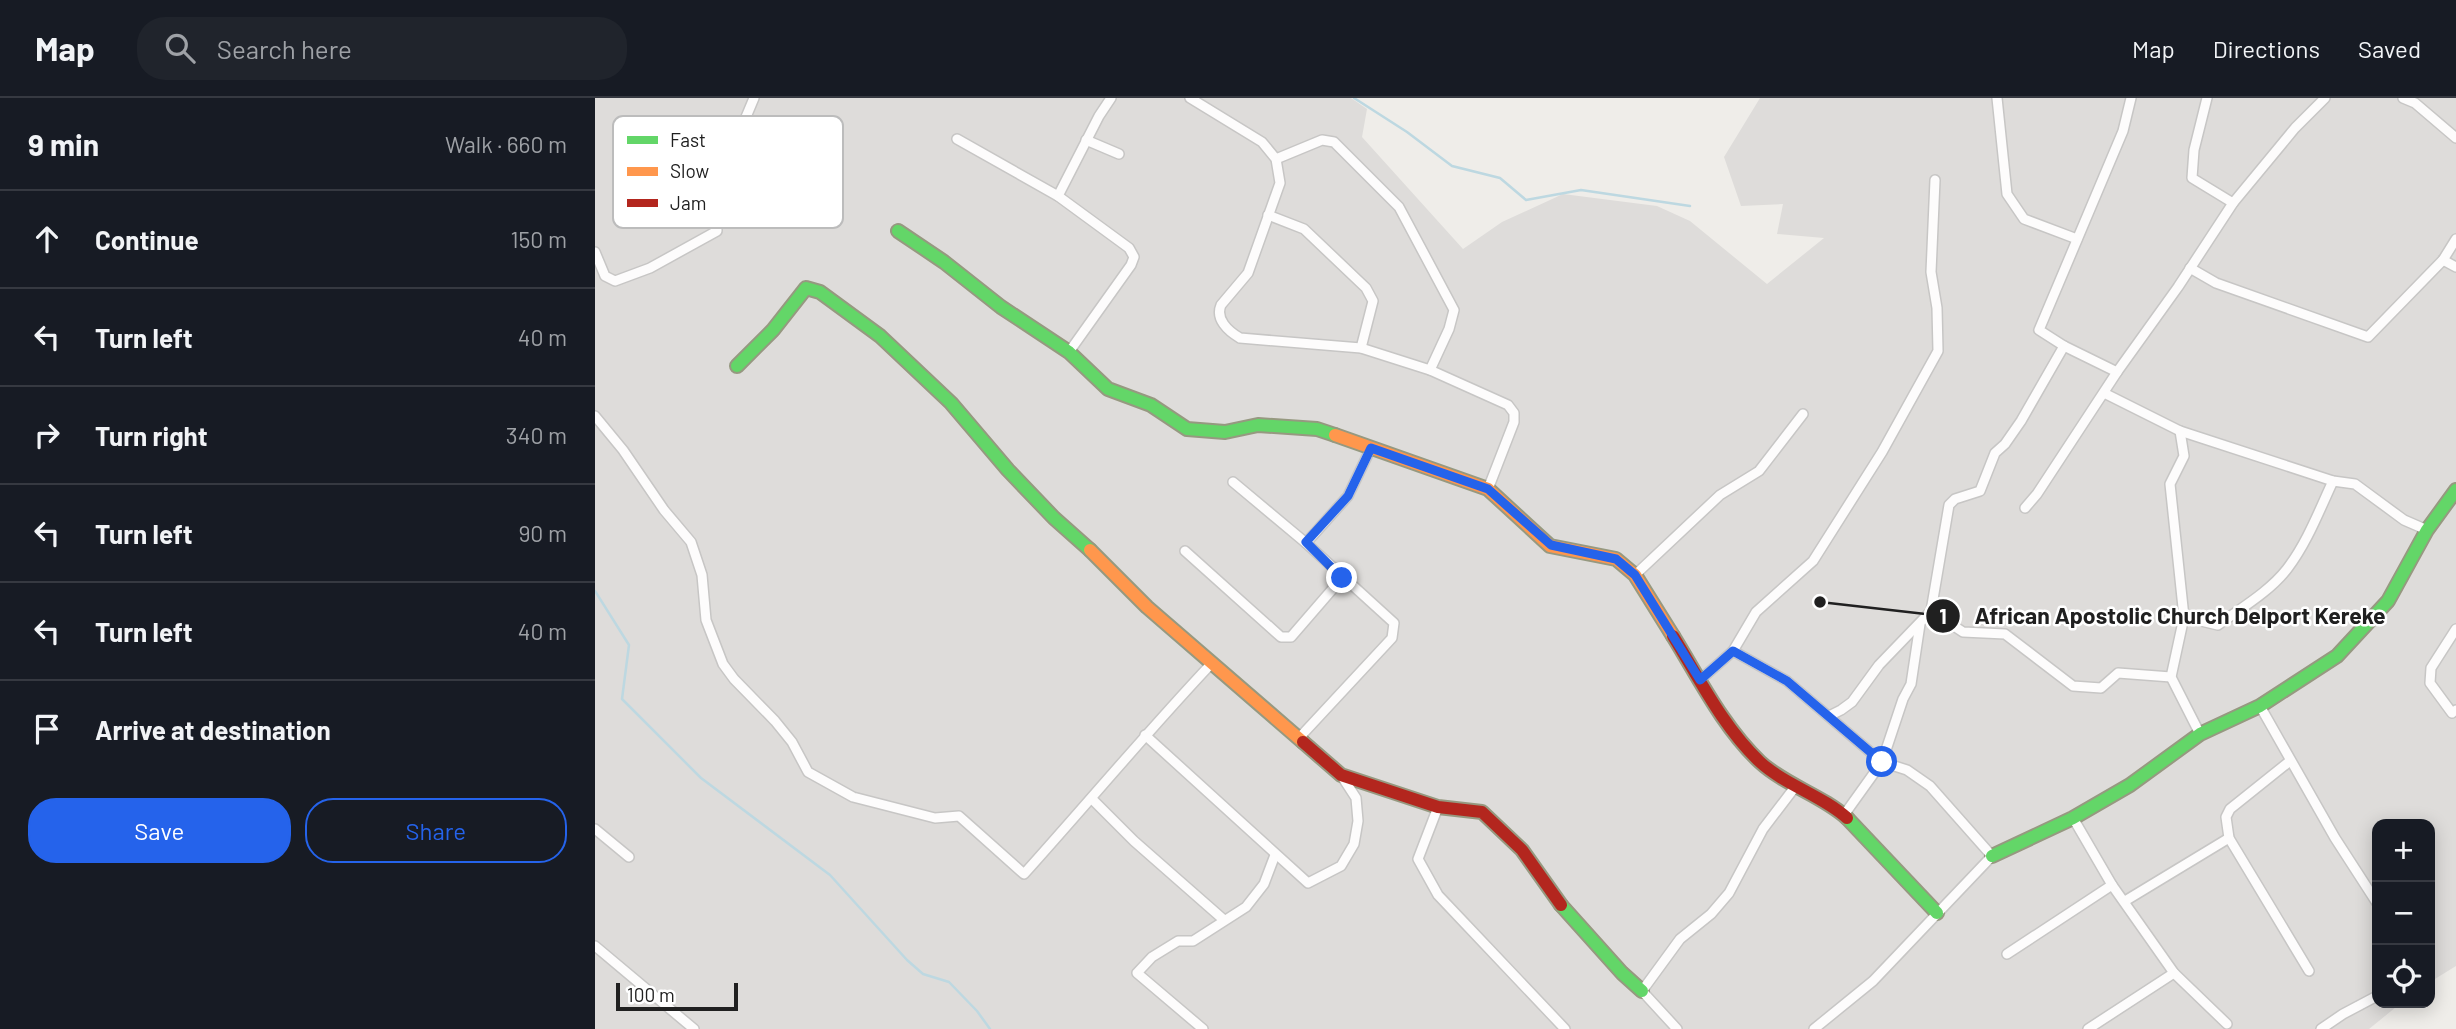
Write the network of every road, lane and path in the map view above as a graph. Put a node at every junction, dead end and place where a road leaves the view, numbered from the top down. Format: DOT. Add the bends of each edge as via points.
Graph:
graph roads {
  1 [pos="754,98"];
  2 [pos="1111,98"];
  3 [pos="1189,98"];
  4 [pos="1997,98"];
  5 [pos="2131,98"];
  6 [pos="2207,98"];
  7 [pos="2325,98"];
  8 [pos="2403,98"];
  9 [pos="746,116"];
  10 [pos="2456,138"];
  11 [pos="957,139"];
  12 [pos="1086,140"];
  13 [pos="1119,154"];
  14 [pos="1276,159"];
  15 [pos="1935,180"];
  16 [pos="1058,196"];
  17 [pos="2233,203"];
  18 [pos="1268,215"];
  19 [pos="717,228"];
  20 [pos="898,231"];
  21 [pos="2077,239"];
  22 [pos="2456,239"];
  23 [pos="595,252"];
  24 [pos="2443,260"];
  25 [pos="2456,267"];
  26 [pos="2190,268"];
  27 [pos="2064,346"];
  28 [pos="1361,348"];
  29 [pos="1069,352"];
  30 [pos="737,366"];
  31 [pos="1430,370"];
  32 [pos="2117,372"];
  33 [pos="2104,393"];
  34 [pos="1803,414"];
  35 [pos="595,416"];
  36 [pos="2180,431"];
  37 [pos="1371,448"];
  38 [pos="2333,481"];
  39 [pos="1233,482"];
  40 [pos="1488,489"];
  41 [pos="2456,490"];
  42 [pos="2025,508"];
  43 [pos="2427,530"];
  44 [pos="1306,542"];
  45 [pos="1185,551"];
  46 [pos="1635,575"];
  47 [pos="1342,578"];
  48 [pos="1931,611"];
  49 [pos="2184,617"];
  50 [pos="1920,624"];
  51 [pos="2456,629"];
  52 [pos="1733,651"];
  53 [pos="1211,664"];
  54 [pos="2171,677"];
  55 [pos="1700,680"];
  56 [pos="2260,706"];
  57 [pos="2456,710"];
  58 [pos="1829,716"];
  59 [pos="2200,734"];
  60 [pos="1145,735"];
  61 [pos="1299,738"];
  62 [pos="2290,761"];
  63 [pos="1882,762"];
  64 [pos="1341,775"];
  65 [pos="1795,787"];
  66 [pos="1092,799"];
  67 [pos="1438,807"];
  68 [pos="1843,815"];
  69 [pos="2073,818"];
  70 [pos="595,829"];
  71 [pos="2229,838"];
  72 [pos="1275,855"];
  73 [pos="1992,856"];
  74 [pos="629,857"];
  75 [pos="2112,885"];
  76 [pos="2372,895"];
  77 [pos="2125,901"];
  78 [pos="1937,913"];
  79 [pos="1224,920"];
  80 [pos="595,946"];
  81 [pos="2007,954"];
  82 [pos="2309,971"];
  83 [pos="2174,973"];
  84 [pos="1642,991"];
  85 [pos="2372,999"];
  86 [pos="2227,1024"];
  87 [pos="694,1029"];
  88 [pos="1203,1029"];
  89 [pos="1565,1029"];
  90 [pos="1677,1029"];
  91 [pos="1814,1029"];
  92 [pos="2088,1029"];
  93 [pos="2321,1029"];
  1 -- 9 [label="street"];
  2 -- 12 [label="street"];
  3 -- 14 [label="street" via="1262,142"];
  4 -- 21 [label="street" via="2007,194 2024,219"];
  5 -- 21 [label="street" via="2123,131"];
  6 -- 17 [label="street" via="2192,178"];
  7 -- 17 [label="street"];
  8 -- 10 [label="street"];
  11 -- 16 [label="street"];
  12 -- 13 [label="street"];
  12 -- 16 [label="street"];
  14 -- 18 [label="street" via="1280,183"];
  14 -- 31 [label="street" via="1322,140 1334,142 1399,207 1454,310"];
  15 -- 52 [label="street" via="1931,272 1938,351 1882,452 1813,561 1756,612"];
  16 -- 29 [label="street" via="1129,248 1134,257"];
  17 -- 26 [label="street"];
  18 -- 28 [label="street" via="1304,229 1366,288 1373,301"];
  18 -- 28 [label="street" via="1248,273 1218,310 1220,320 1240,338"];
  19 -- 23 [label="street" via="650,268 615,281 605,276"];
  20 -- 29 [label="street"];
  21 -- 27 [label="street" via="2039,330"];
  22 -- 24 [label="street"];
  24 -- 25 [label="street"];
  24 -- 26 [label="street" via="2368,338 2217,283"];
  26 -- 32 [label="street"];
  27 -- 32 [label="street"];
  27 -- 48 [label="street" via="2021,421 1995,453 1980,491 1949,505"];
  28 -- 31 [label="street"];
  29 -- 37 [label="street" via="1108,389 1151,405 1187,429 1225,432 1258,425 1317,429"];
  30 -- 53 [label="street" via="806,288 820,292 880,335 951,403 1054,518"];
  31 -- 40 [label="street" via="1508,405 1514,413"];
  32 -- 33 [label="street"];
  33 -- 36 [label="street"];
  33 -- 42 [label="street"];
  34 -- 46 [label="street" via="1759,471 1720,495"];
  35 -- 66 [label="street" via="691,542 702,575 706,620 723,664 792,742 809,772 853,797 935,818 959,816 1024,874"];
  36 -- 38 [label="street"];
  36 -- 49 [label="street" via="2183,456 2170,484"];
  37 -- 40 [label="street"];
  37 -- 44 [label="street" via="1348,496"];
  38 -- 43 [label="street" via="2355,484 2404,520"];
  38 -- 49 [label="street" via="2308,537 2273,584 2218,625"];
  39 -- 44 [label="street"];
  40 -- 46 [label="street" via="1551,545 1616,559"];
  41 -- 43 [label="street"];
  43 -- 56 [label="street" via="2388,601 2337,656"];
  44 -- 47 [label="street"];
  45 -- 47 [label="street" via="1281,637 1291,637"];
  46 -- 55 [label="street"];
  47 -- 61 [label="street" via="1394,623 1392,638"];
  48 -- 50 [label="street"];
  48 -- 54 [label="street" via="1963,632 2005,634 2073,685 2101,688 2118,673"];
  49 -- 54 [label="street"];
  50 -- 58 [label="street" via="1852,702"];
  50 -- 63 [label="street" via="1911,684"];
  51 -- 57 [label="street" via="2431,668 2430,683 2452,713"];
  52 -- 55 [label="street"];
  52 -- 58 [label="street" via="1787,681"];
  53 -- 60 [label="street"];
  53 -- 61 [label="street"];
  54 -- 59 [label="street"];
  55 -- 65 [label="street" via="1724,719 1760,762"];
  56 -- 59 [label="street"];
  56 -- 62 [label="street"];
  58 -- 63 [label="street"];
  59 -- 69 [label="street" via="2130,785"];
  60 -- 66 [label="street"];
  60 -- 72 [label="street"];
  61 -- 64 [label="street"];
  62 -- 71 [label="street" via="2230,809 2226,817"];
  62 -- 76 [label="street"];
  63 -- 68 [label="street"];
  63 -- 73 [label="street" via="1907,770 1930,786"];
  64 -- 67 [label="street"];
  64 -- 72 [label="street" via="1356,798 1358,821 1354,844 1341,866 1308,883"];
  65 -- 68 [label="street"];
  65 -- 84 [label="street" via="1763,829 1729,893 1680,939"];
  66 -- 79 [label="street"];
  67 -- 84 [label="street" via="1482,812 1522,850 1559,903"];
  67 -- 89 [label="street" via="1419,859 1438,895"];
  68 -- 78 [label="street"];
  69 -- 73 [label="street"];
  69 -- 75 [label="street"];
  70 -- 74 [label="street"];
  71 -- 77 [label="street"];
  71 -- 82 [label="street"];
  72 -- 79 [label="street" via="1265,884 1246,907"];
  73 -- 78 [label="street"];
  75 -- 77 [label="street"];
  75 -- 81 [label="street"];
  77 -- 83 [label="street"];
  78 -- 91 [label="street" via="1873,981"];
  79 -- 88 [label="street" via="1193,941 1178,941 1137,972"];
  80 -- 87 [label="street"];
  83 -- 86 [label="street"];
  83 -- 92 [label="street"];
  84 -- 90 [label="street"];
  85 -- 93 [label="street"];
}
